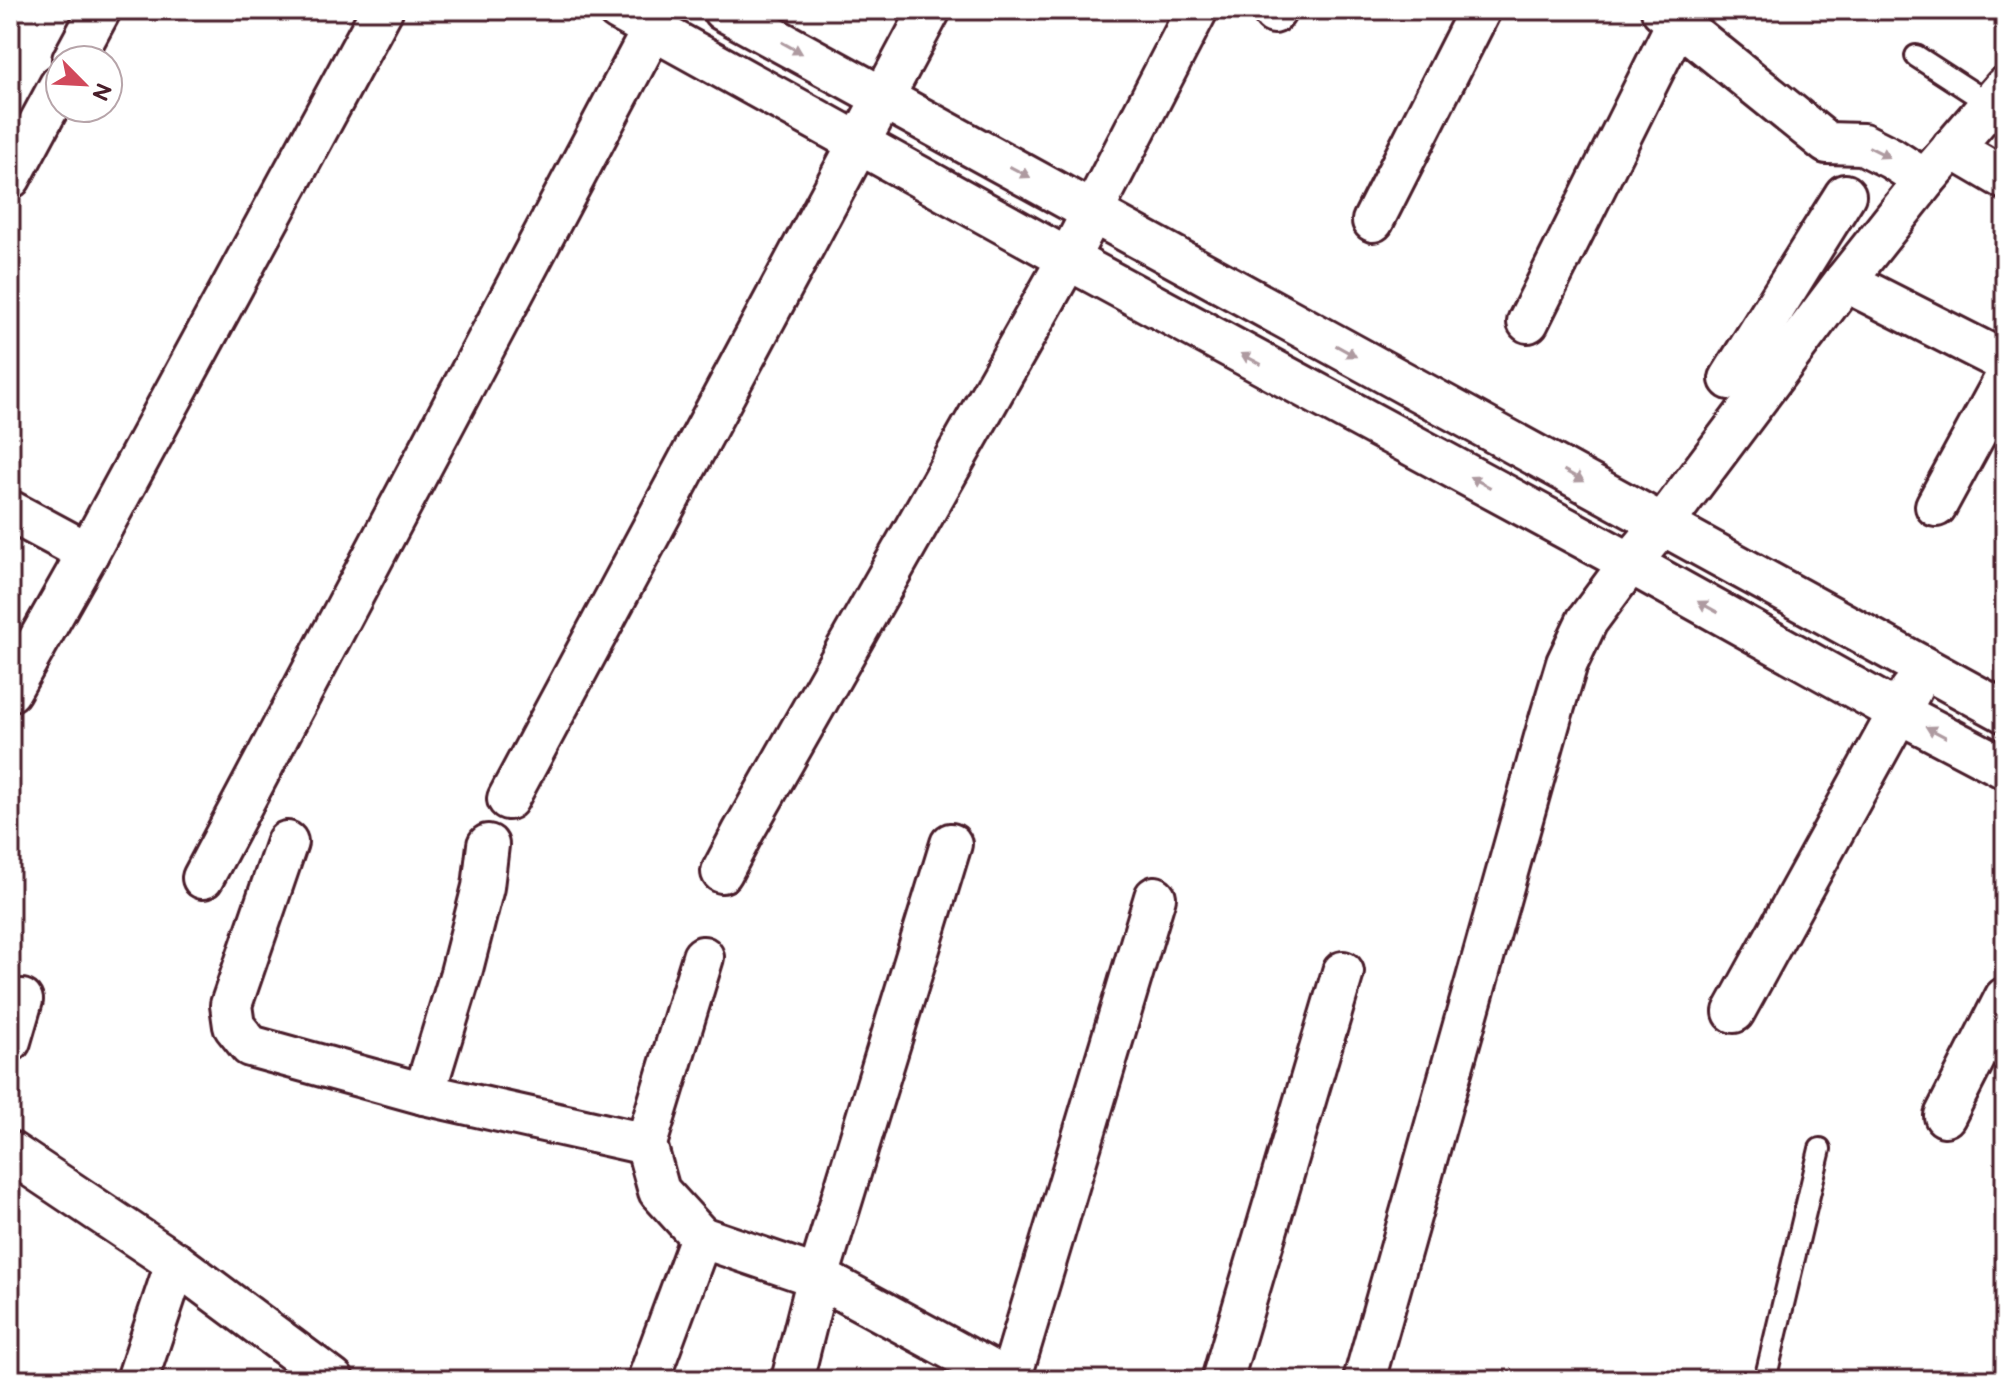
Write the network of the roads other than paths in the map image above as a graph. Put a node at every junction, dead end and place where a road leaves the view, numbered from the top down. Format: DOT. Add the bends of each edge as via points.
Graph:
graph roads {
  1 [pos="100,10"];
  2 [pos="382,10"];
  3 [pos="618,10"];
  4 [pos="723,10"];
  5 [pos="930,10"];
  6 [pos="1197,10"];
  7 [pos="1480,10"];
  8 [pos="1670,16"];
  9 [pos="658,20"];
  10 [pos="82,44"];
  11 [pos="1916,56"];
  12 [pos="1997,96"];
  13 [pos="882,99"];
  14 [pos="44,115"];
  15 [pos="858,142"];
  16 [pos="1827,143"];
  17 [pos="1952,148"];
  18 [pos="10,178"];
  19 [pos="2005,179"];
  20 [pos="1925,180"];
  21 [pos="1845,195"];
  22 [pos="1092,211"];
  23 [pos="1373,221"];
  24 [pos="1885,231"];
  25 [pos="1068,259"];
  26 [pos="1845,281"];
  27 [pos="1528,322"];
  28 [pos="2005,362"];
  29 [pos="1730,379"];
  30 [pos="2005,379"];
  31 [pos="1936,506"];
  32 [pos="10,511"];
  33 [pos="1663,524"];
  34 [pos="88,553"];
  35 [pos="1630,563"];
  36 [pos="1924,666"];
  37 [pos="10,691"];
  38 [pos="1898,712"];
  39 [pos="2005,712"];
  40 [pos="2005,768"];
  41 [pos="508,799"];
  42 [pos="287,842"];
  43 [pos="951,844"];
  44 [pos="488,845"];
  45 [pos="722,872"];
  46 [pos="203,878"];
  47 [pos="1155,897"];
  48 [pos="703,957"];
  49 [pos="1343,972"];
  50 [pos="2005,998"];
  51 [pos="22,1000"];
  52 [pos="1734,1012"];
  53 [pos="10,1041"];
  54 [pos="424,1094"];
  55 [pos="1945,1116"];
  56 [pos="646,1144"];
  57 [pos="1820,1149"];
  58 [pos="10,1152"];
  59 [pos="701,1237"];
  60 [pos="176,1263"];
  61 [pos="818,1277"];
  62 [pos="137,1380"];
  63 [pos="333,1380"];
  64 [pos="648,1380"];
  65 [pos="792,1380"];
  66 [pos="1009,1380"];
  67 [pos="1222,1380"];
  68 [pos="1364,1380"];
  69 [pos="1765,1380"];
  1 -- 10 [label="street"];
  2 -- 34 [label="street"];
  3 -- 9 [label="street"];
  4 -- 13 [label="street, one-way"];
  5 -- 13 [label="street"];
  6 -- 22 [label="street"];
  7 -- 23 [label="street"];
  8 -- 16 [label="street"];
  8 -- 27 [label="street"];
  9 -- 15 [label="street"];
  9 -- 46 [label="street"];
  11 -- 12 [label="lane"];
  12 -- 17 [label="street"];
  13 -- 15 [label="street"];
  13 -- 22 [label="street, one-way"];
  14 -- 18 [label="street"];
  15 -- 25 [label="street"];
  15 -- 41 [label="street"];
  16 -- 20 [label="street, one-way" via="1863,144"];
  16 -- 21 [label="street" via="1826,176"];
  17 -- 19 [label="street"];
  17 -- 20 [label="street"];
  20 -- 24 [label="street"];
  21 -- 24 [label="street"];
  21 -- 29 [label="street"];
  22 -- 25 [label="street"];
  22 -- 33 [label="street, one-way"];
  24 -- 26 [label="street"];
  35 -- 25 [label="street, one-way"];
  25 -- 45 [label="street"];
  26 -- 28 [label="street"];
  26 -- 33 [label="street"];
  30 -- 31 [label="street"];
  32 -- 34 [label="street"];
  33 -- 35 [label="street"];
  33 -- 36 [label="street"];
  34 -- 37 [label="street"];
  38 -- 35 [label="street, one-way"];
  35 -- 68 [label="street" via="1587,621 1567,663"];
  36 -- 38 [label="street"];
  36 -- 39 [label="street"];
  40 -- 38 [label="street, one-way"];
  38 -- 52 [label="street"];
  42 -- 54 [label="street" via="231,1005 234,1026 250,1046"];
  43 -- 61 [label="street"];
  44 -- 54 [label="street" via="465,959"];
  47 -- 66 [label="street"];
  48 -- 56 [label="street"];
  49 -- 67 [label="street"];
  50 -- 55 [label="street"];
  51 -- 53 [label="street"];
  54 -- 56 [label="street"];
  56 -- 59 [label="street" via="659,1191"];
  57 -- 69 [label="lane"];
  58 -- 60 [label="street"];
  59 -- 61 [label="street"];
  59 -- 64 [label="street"];
  60 -- 62 [label="street"];
  60 -- 63 [label="street"];
  61 -- 65 [label="street"];
  61 -- 66 [label="street"];
}
